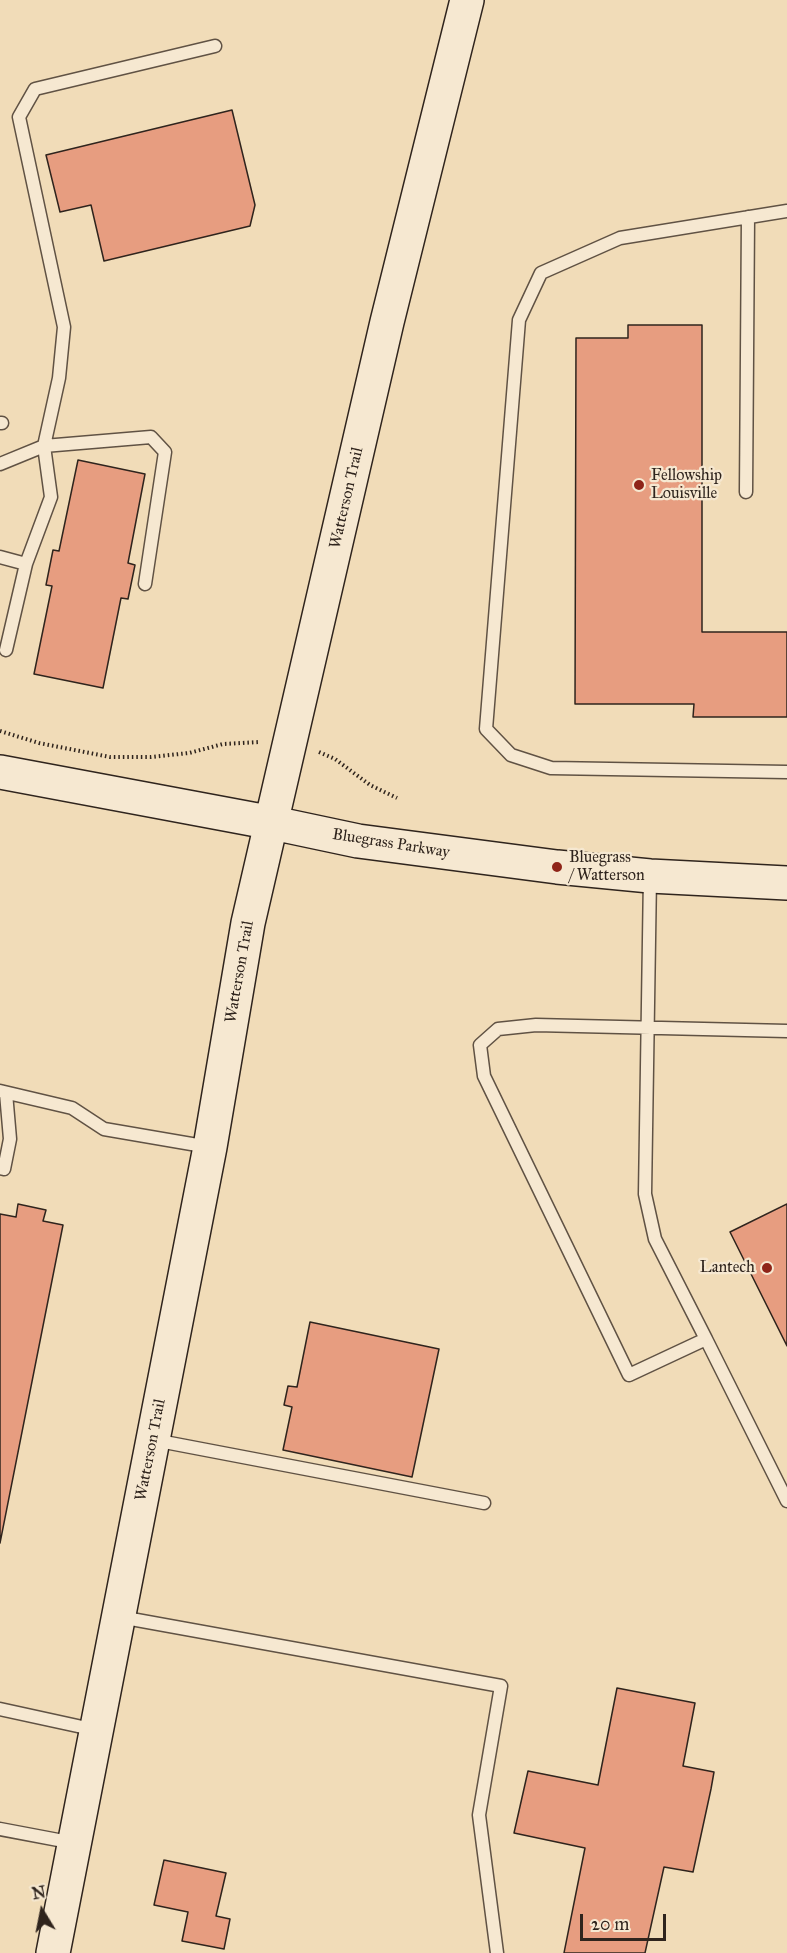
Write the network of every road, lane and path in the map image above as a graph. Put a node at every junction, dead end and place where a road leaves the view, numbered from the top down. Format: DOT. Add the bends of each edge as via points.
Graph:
graph roads {
  1 [pos="467,0"];
  2 [pos="215,46"];
  3 [pos="787,211"];
  4 [pos="747,218"];
  5 [pos="44,446"];
  6 [pos="0,464"];
  7 [pos="746,492"];
  8 [pos="0,556"];
  9 [pos="26,564"];
  10 [pos="145,584"];
  11 [pos="6,650"];
  12 [pos="0,731"];
  13 [pos="254,741"];
  14 [pos="317,751"];
  15 [pos="0,772"];
  16 [pos="787,772"];
  17 [pos="397,798"];
  18 [pos="273,823"];
  19 [pos="650,876"];
  20 [pos="787,883"];
  21 [pos="648,1028"];
  22 [pos="787,1031"];
  23 [pos="3,1092"];
  24 [pos="210,1147"];
  25 [pos="0,1168"];
  26 [pos="706,1339"];
  27 [pos="153,1440"];
  28 [pos="787,1501"];
  29 [pos="484,1503"];
  30 [pos="118,1617"];
  31 [pos="0,1709"];
  32 [pos="97,1730"];
  33 [pos="0,1828"];
  34 [pos="75,1843"];
  35 [pos="53,1953"];
  36 [pos="497,1953"];
  1 -- 18 [label="main road, Watterson Trail" via="387,322"];
  2 -- 5 [label="lane" via="35,89 19,117 64,327 59,378"];
  3 -- 4 [label="lane"];
  4 -- 7 [label="lane"];
  4 -- 16 [label="lane" via="620,238 541,273 519,320 486,729 511,755 551,768"];
  5 -- 6 [label="lane"];
  5 -- 9 [label="lane" via="51,497"];
  5 -- 10 [label="lane" via="151,437 165,452"];
  8 -- 9 [label="lane"];
  9 -- 11 [label="lane"];
  12 -- 13 [label="path" via="110,757 189,753"];
  14 -- 17 [label="path"];
  15 -- 18 [label="main road, Bluegrass Parkway"];
  18 -- 19 [label="main road, Bluegrass Parkway" via="358,841"];
  18 -- 24 [label="main road, Watterson Trail" via="248,924"];
  19 -- 20 [label="main road, Bluegrass Parkway"];
  19 -- 21 [label="lane"];
  21 -- 22 [label="lane"];
  21 -- 26 [label="lane" via="645,1194 655,1239"];
  21 -- 26 [label="lane" via="536,1025 498,1029 480,1045 484,1076 629,1375"];
  23 -- 24 [label="lane" via="72,1108 104,1129"];
  23 -- 25 [label="lane" via="10,1139 4,1168"];
  24 -- 27 [label="main road, Watterson Trail"];
  26 -- 28 [label="lane"];
  27 -- 29 [label="lane"];
  27 -- 30 [label="main road, Watterson Trail"];
  30 -- 32 [label="main road, Watterson Trail"];
  30 -- 36 [label="lane" via="501,1686 478,1815"];
  31 -- 32 [label="lane"];
  32 -- 34 [label="main road, Watterson Trail"];
  33 -- 34 [label="lane"];
  34 -- 35 [label="main road, Watterson Trail"];
}
